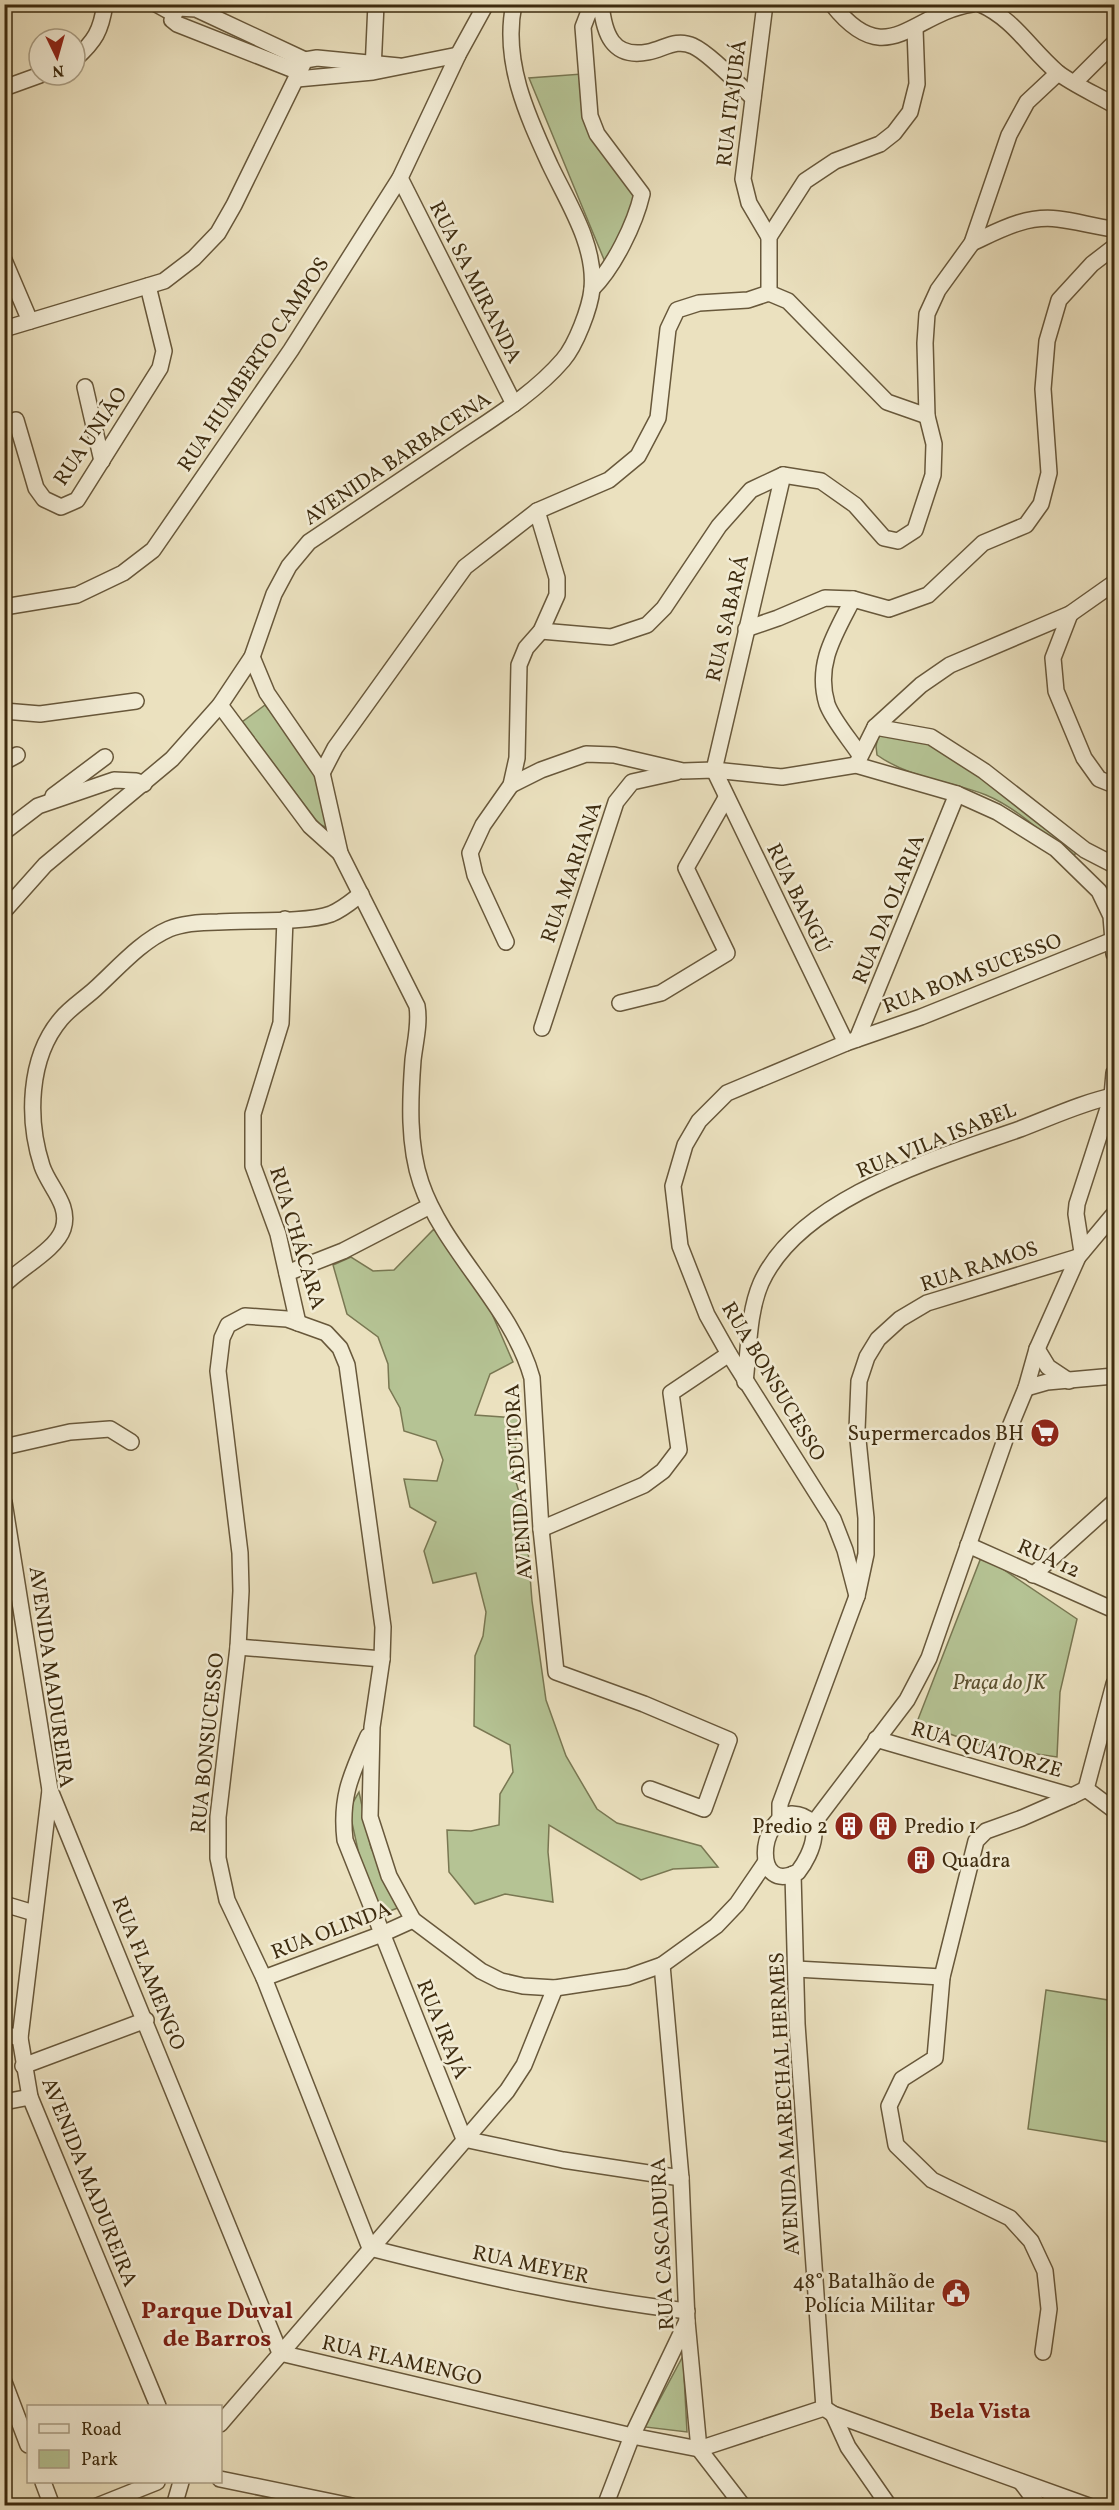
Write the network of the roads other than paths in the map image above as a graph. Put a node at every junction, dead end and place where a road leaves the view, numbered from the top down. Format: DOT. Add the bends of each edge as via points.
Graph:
graph roads {
  1 [pos="105,4"];
  2 [pos="156,4"];
  3 [pos="376,4"];
  4 [pos="486,4"];
  5 [pos="514,4"];
  6 [pos="599,4"];
  7 [pos="765,4"];
  8 [pos="832,4"];
  9 [pos="940,4"];
  10 [pos="972,4"];
  11 [pos="980,4"];
  12 [pos="174,14"];
  13 [pos="928,20"];
  14 [pos="915,29"];
  15 [pos="1114,43"];
  16 [pos="87,48"];
  17 [pos="458,55"];
  18 [pos="373,67"];
  19 [pos="300,70"];
  20 [pos="1058,73"];
  21 [pos="27,80"];
  22 [pos="1075,82"];
  23 [pos="4,88"];
  24 [pos="753,98"];
  25 [pos="1114,105"];
  26 [pos="400,178"];
  27 [pos="1114,229"];
  28 [pos="769,237"];
  29 [pos="972,243"];
  30 [pos="1114,247"];
  31 [pos="4,260"];
  32 [pos="148,286"];
  33 [pos="592,289"];
  34 [pos="768,293"];
  35 [pos="30,321"];
  36 [pos="4,328"];
  37 [pos="85,387"];
  38 [pos="514,404"];
  39 [pos="927,416"];
  40 [pos="16,420"];
  41 [pos="102,461"];
  42 [pos="783,475"];
  43 [pos="537,511"];
  44 [pos="1114,583"];
  45 [pos="853,599"];
  46 [pos="4,607"];
  47 [pos="1070,614"];
  48 [pos="746,629"];
  49 [pos="541,631"];
  50 [pos="252,657"];
  51 [pos="135,701"];
  52 [pos="220,705"];
  53 [pos="4,711"];
  54 [pos="875,727"];
  55 [pos="105,757"];
  56 [pos="858,760"];
  57 [pos="714,770"];
  58 [pos="682,771"];
  59 [pos="322,773"];
  60 [pos="144,784"];
  61 [pos="511,784"];
  62 [pos="1114,785"];
  63 [pos="957,794"];
  64 [pos="726,798"];
  65 [pos="38,806"];
  66 [pos="4,832"];
  67 [pos="340,853"];
  68 [pos="1114,865"];
  69 [pos="362,894"];
  70 [pos="4,911"];
  71 [pos="285,919"];
  72 [pos="506,942"];
  73 [pos="1114,947"];
  74 [pos="620,1003"];
  75 [pos="542,1028"];
  76 [pos="852,1041"];
  77 [pos="1114,1072"];
  78 [pos="1113,1096"];
  79 [pos="430,1206"];
  80 [pos="1114,1214"];
  81 [pos="1080,1255"];
  82 [pos="287,1272"];
  83 [pos="4,1285"];
  84 [pos="298,1323"];
  85 [pos="1037,1350"];
  86 [pos="729,1354"];
  87 [pos="1114,1376"];
  88 [pos="1069,1381"];
  89 [pos="745,1382"];
  90 [pos="1026,1388"];
  91 [pos="131,1442"];
  92 [pos="4,1447"];
  93 [pos="4,1502"];
  94 [pos="1114,1503"];
  95 [pos="541,1529"];
  96 [pos="968,1545"];
  97 [pos="1033,1575"];
  98 [pos="12,1596"];
  99 [pos="857,1596"];
  100 [pos="1114,1610"];
  101 [pos="238,1647"];
  102 [pos="382,1659"];
  103 [pos="1114,1684"];
  104 [pos="1113,1703"];
  105 [pos="372,1727"];
  106 [pos="876,1739"];
  107 [pos="650,1789"];
  108 [pos="50,1790"];
  109 [pos="1079,1793"];
  110 [pos="1114,1810"];
  111 [pos="780,1817"];
  112 [pos="813,1824"];
  113 [pos="765,1863"];
  114 [pos="793,1874"];
  115 [pos="4,1904"];
  116 [pos="34,1913"];
  117 [pos="413,1920"];
  118 [pos="382,1934"];
  119 [pos="662,1965"];
  120 [pos="796,1969"];
  121 [pos="942,1977"];
  122 [pos="264,1978"];
  123 [pos="555,1988"];
  124 [pos="146,2020"];
  125 [pos="12,2036"];
  126 [pos="23,2066"];
  127 [pos="30,2097"];
  128 [pos="4,2102"];
  129 [pos="464,2139"];
  130 [pos="681,2178"];
  131 [pos="370,2248"];
  132 [pos="687,2316"];
  133 [pos="1043,2352"];
  134 [pos="280,2353"];
  135 [pos="4,2382"];
  136 [pos="158,2405"];
  137 [pos="828,2411"];
  138 [pos="222,2422"];
  139 [pos="632,2436"];
  140 [pos="27,2442"];
  141 [pos="699,2449"];
  142 [pos="222,2479"];
  143 [pos="1022,2482"];
  144 [pos="44,2483"];
  145 [pos="152,2483"];
  146 [pos="180,2483"];
  147 [pos="52,2505"];
  148 [pos="97,2505"];
  149 [pos="174,2505"];
  150 [pos="352,2505"];
  151 [pos="604,2505"];
  152 [pos="743,2505"];
  153 [pos="889,2505"];
  154 [pos="1039,2505"];
  155 [pos="1089,2505"];
  1 -- 16 [label="street" via="102,24"];
  2 -- 12 [label="street"];
  3 -- 18 [label="street"];
  4 -- 17 [label="street, RUA HUMBERTO CAMPOS"];
  5 -- 33 [label="street, AVENIDA BARBACENA" via="512,46 518,88 582,233 591,261"];
  6 -- 24 [label="street" via="610,42 628,52 648,52 674,43 693,46"];
  6 -- 33 [label="street" via="588,14 583,27 590,116 597,134 642,194 605,276"];
  7 -- 24 [label="street, RUA ITAJUBÁ"];
  8 -- 14 [label="street" via="858,31 875,37"];
  9 -- 13 [label="street"];
  10 -- 13 [label="street"];
  11 -- 20 [label="street" via="1008,20"];
  12 -- 19 [label="street" via="172,20 177,24"];
  12 -- 19 [label="street" via="178,8 196,9"];
  13 -- 14 [label="street"];
  14 -- 28 [label="street" via="917,84 910,112 880,144 836,161 805,181"];
  15 -- 22 [label="street"];
  17 -- 18 [label="street"];
  17 -- 26 [label="street, RUA HUMBERTO CAMPOS"];
  18 -- 19 [label="street"];
  19 -- 32 [label="street" via="218,233 194,258 164,280"];
  20 -- 22 [label="street"];
  20 -- 29 [label="street" via="1027,102 1009,135"];
  21 -- 23 [label="street"];
  22 -- 25 [label="street"];
  24 -- 28 [label="street, RUA ITAJUBÁ" via="743,179 749,203"];
  26 -- 38 [label="street, RUA SA MIRANDA"];
  26 -- 46 [label="street, RUA HUMBERTO CAMPOS" via="291,350 153,550 123,573 77,595"];
  27 -- 29 [label="street" via="1057,218 1034,219 1006,226"];
  28 -- 34 [label="street"];
  29 -- 39 [label="street" via="938,290 927,314"];
  30 -- 45 [label="street" via="1092,264 1059,300 1047,341 1043,389 1049,473 1041,504 1026,525 983,543 928,595 889,609"];
  31 -- 35 [label="street"];
  32 -- 35 [label="street"];
  32 -- 41 [label="street, RUA UNIÃO" via="164,351 160,368"];
  33 -- 38 [label="street, AVENIDA BARBACENA" via="586,314 564,359"];
  34 -- 39 [label="street" via="788,301 887,402"];
  34 -- 43 [label="street" via="748,300 699,303 676,310 668,329 658,418 638,456 609,480"];
  35 -- 36 [label="street"];
  37 -- 41 [label="street"];
  38 -- 50 [label="street, AVENIDA BARBACENA" via="309,542 289,566 274,594"];
  39 -- 42 [label="street" via="934,444 933,475 915,530 898,541 884,538 855,506 821,481"];
  40 -- 41 [label="street, RUA UNIÃO" via="36,488 44,500 61,507 77,501"];
  42 -- 48 [label="street, RUA SABARÁ"];
  42 -- 49 [label="street" via="751,490 719,526 664,608 647,625 611,637"];
  43 -- 49 [label="street" via="557,578 557,595"];
  43 -- 59 [label="street" via="465,567 335,748"];
  44 -- 47 [label="street"];
  45 -- 48 [label="street" via="825,598"];
  45 -- 56 [label="street" via="827,651 824,678 827,706"];
  47 -- 54 [label="street" via="950,665 921,685"];
  47 -- 62 [label="street" via="1053,658 1056,691 1084,758 1099,779"];
  48 -- 57 [label="street, RUA SABARÁ"];
  49 -- 61 [label="street" via="526,648 519,665 517,758"];
  50 -- 52 [label="street, AVENIDA BARBACENA"];
  50 -- 59 [label="street" via="267,693"];
  51 -- 53 [label="street" via="40,714"];
  52 -- 60 [label="street, AVENIDA BARBACENA"];
  52 -- 67 [label="street" via="310,826"];
  54 -- 56 [label="street"];
  54 -- 68 [label="street" via="931,737 984,771 1085,850"];
  55 -- 65 [label="street"];
  56 -- 57 [label="street" via="782,777"];
  56 -- 63 [label="street"];
  57 -- 58 [label="street"];
  57 -- 64 [label="street, RUA BANGÚ"];
  58 -- 61 [label="street" via="614,755 586,754"];
  58 -- 75 [label="street, RUA MARIANA" via="632,782 616,802"];
  59 -- 67 [label="street, AVENIDA ADUTORA"];
  60 -- 65 [label="street" via="114,780"];
  60 -- 70 [label="street, AVENIDA BARBACENA" via="45,865"];
  61 -- 72 [label="street" via="483,825 470,853 475,875"];
  63 -- 73 [label="street" via="997,812 1056,849 1099,891 1111,916"];
  63 -- 76 [label="street, RUA DA OLARIA"];
  64 -- 74 [label="street" via="686,868 727,953 661,993"];
  64 -- 76 [label="street, RUA BANGÚ"];
  65 -- 66 [label="street"];
  67 -- 69 [label="street, AVENIDA ADUTORA"];
  69 -- 71 [label="street" via="329,914"];
  69 -- 79 [label="street, AVENIDA ADUTORA" via="417,1006 411,1132 420,1180"];
  71 -- 82 [label="street, RUA CHÁCARA" via="281,1023 253,1114 253,1166 278,1234"];
  71 -- 83 [label="street" via="195,922 169,929 147,942 61,1019 41,1049 33,1078 33,1105 36,1143 42,1168 65,1216 63,1231"];
  73 -- 76 [label="street, RUA BOM SUCESSO"];
  76 -- 86 [label="street, RUA BONSUCESSO" via="727,1093 699,1121 685,1145 673,1186 680,1246 707,1315"];
  77 -- 78 [label="street"];
  78 -- 81 [label="street" via="1077,1204"];
  78 -- 89 [label="street, RUA VILA ISABEL" via="903,1171 826,1213 793,1239 762,1282 753,1310"];
  79 -- 82 [label="street" via="343,1251"];
  79 -- 95 [label="street, AVENIDA ADUTORA" via="501,1313 528,1363"];
  80 -- 81 [label="street"];
  81 -- 85 [label="street"];
  81 -- 99 [label="street, RUA RAMOS" via="927,1303 900,1319 878,1339 859,1382 857,1430 866,1554"];
  82 -- 84 [label="street, RUA CHÁCARA"];
  84 -- 101 [label="street, RUA BONSUCESSO" via="245,1316 228,1325 220,1347 218,1371 240,1553"];
  84 -- 102 [label="street, RUA CHÁCARA" via="326,1333 340,1348 347,1365 383,1627"];
  85 -- 88 [label="street" via="1048,1367"];
  85 -- 90 [label="street"];
  86 -- 89 [label="street, RUA BONSUCESSO"];
  86 -- 95 [label="street" via="671,1393 679,1450 663,1471 644,1485"];
  87 -- 88 [label="street"];
  88 -- 90 [label="street"];
  89 -- 99 [label="street, RUA BONSUCESSO" via="833,1519"];
  90 -- 96 [label="street"];
  91 -- 92 [label="street" via="110,1429 70,1432"];
  93 -- 98 [label="street, AVENIDA MADUREIRA"];
  94 -- 97 [label="street"];
  95 -- 107 [label="street, AVENIDA ADUTORA" via="556,1672 729,1740 704,1809"];
  96 -- 97 [label="street, RUA 12"];
  96 -- 106 [label="street" via="929,1658 907,1700"];
  97 -- 100 [label="street, RUA 12"];
  98 -- 108 [label="street, AVENIDA MADUREIRA"];
  99 -- 111 [label="street" via="780,1803"];
  101 -- 102 [label="street"];
  101 -- 122 [label="street, RUA BONSUCESSO" via="218,1817 218,1858 227,1900"];
  102 -- 105 [label="street, RUA CHÁCARA"];
  103 -- 104 [label="street"];
  104 -- 109 [label="street"];
  105 -- 117 [label="street" via="370,1817 389,1876"];
  105 -- 118 [label="street, RUA IRAJÁ" via="347,1786 342,1816 345,1840"];
  106 -- 109 [label="street, RUA QUATORZE"];
  106 -- 112 [label="street"];
  108 -- 116 [label="street, AVENIDA MADUREIRA"];
  108 -- 124 [label="street, RUA FLAMENGO"];
  109 -- 110 [label="street, RUA QUATORZE"];
  109 -- 121 [label="street" via="986,1831 976,1841"];
  111 -- 112 [label="street" via="798,1814"];
  111 -- 113 [label="street" via="766,1847"];
  112 -- 114 [label="street" via="809,1850 802,1866"];
  113 -- 114 [label="street" via="773,1873"];
  113 -- 119 [label="street" via="737,1904 716,1926"];
  114 -- 120 [label="street, AVENIDA MARECHAL HERMES"];
  115 -- 116 [label="street"];
  116 -- 125 [label="street, AVENIDA MADUREIRA"];
  117 -- 118 [label="street, RUA OLINDA"];
  117 -- 123 [label="street" via="459,1957 491,1976 523,1986"];
  118 -- 122 [label="street, RUA OLINDA"];
  118 -- 129 [label="street, RUA IRAJÁ"];
  119 -- 123 [label="street" via="628,1977"];
  119 -- 130 [label="street, RUA CASCADURA"];
  120 -- 121 [label="street"];
  120 -- 137 [label="street, AVENIDA MARECHAL HERMES"];
  121 -- 133 [label="street" via="935,2058 902,2079 889,2106 896,2145 932,2180 1010,2218 1031,2241 1045,2271 1049,2309"];
  122 -- 131 [label="street, RUA BONSUCESSO"];
  123 -- 129 [label="street" via="524,2065 507,2091"];
  124 -- 126 [label="street"];
  124 -- 134 [label="street, RUA FLAMENGO"];
  125 -- 126 [label="street, AVENIDA MADUREIRA"];
  126 -- 127 [label="street, AVENIDA MADUREIRA"];
  127 -- 128 [label="street"];
  127 -- 136 [label="street, AVENIDA MADUREIRA"];
  129 -- 130 [label="street" via="563,2160"];
  129 -- 131 [label="street"];
  130 -- 132 [label="street, RUA CASCADURA"];
  131 -- 132 [label="street, RUA MEYER" via="497,2280"];
  131 -- 134 [label="street"];
  132 -- 139 [label="street"];
  132 -- 141 [label="street, RUA CASCADURA"];
  134 -- 138 [label="street"];
  134 -- 139 [label="street, RUA FLAMENGO"];
  135 -- 140 [label="street"];
  137 -- 141 [label="street, RUA FLAMENGO"];
  137 -- 143 [label="street"];
  137 -- 153 [label="street"];
  139 -- 141 [label="street, RUA FLAMENGO"];
  139 -- 151 [label="street"];
  141 -- 152 [label="street"];
  142 -- 150 [label="street"];
  143 -- 154 [label="street"];
  143 -- 155 [label="street"];
  144 -- 147 [label="street"];
  145 -- 148 [label="street"];
  146 -- 149 [label="street"];
}
